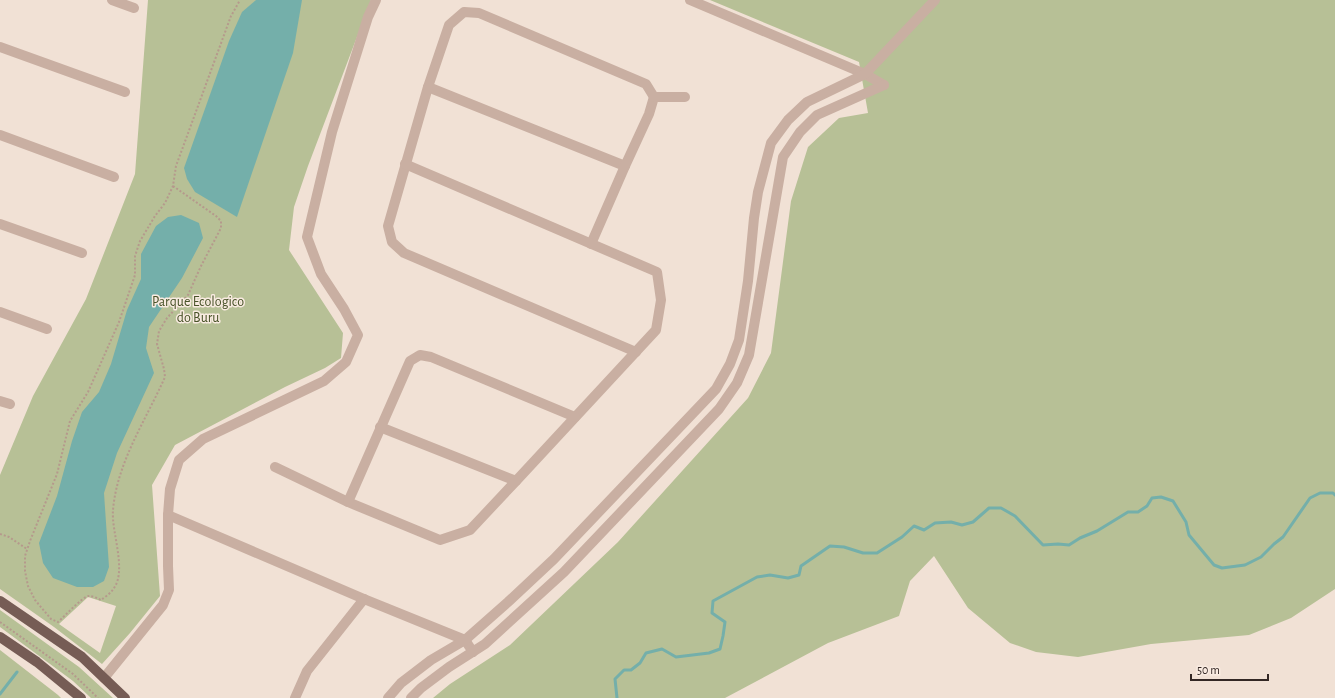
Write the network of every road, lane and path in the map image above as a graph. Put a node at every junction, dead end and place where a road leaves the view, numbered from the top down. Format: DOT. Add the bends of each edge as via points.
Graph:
graph roads {
  1 [pos="112,0"];
  2 [pos="240,0"];
  3 [pos="376,0"];
  4 [pos="690,0"];
  5 [pos="935,0"];
  6 [pos="134,8"];
  7 [pos="0,47"];
  8 [pos="865,74"];
  9 [pos="428,87"];
  10 [pos="125,92"];
  11 [pos="654,97"];
  12 [pos="685,97"];
  13 [pos="0,135"];
  14 [pos="405,164"];
  15 [pos="625,166"];
  16 [pos="114,177"];
  17 [pos="172,186"];
  18 [pos="0,224"];
  19 [pos="591,244"];
  20 [pos="82,253"];
  21 [pos="0,312"];
  22 [pos="47,329"];
  23 [pos="636,352"];
  24 [pos="575,417"];
  25 [pos="380,427"];
  26 [pos="275,467"];
  27 [pos="516,481"];
  28 [pos="348,502"];
  29 [pos="168,515"];
  30 [pos="0,534"];
  31 [pos="27,549"];
  32 [pos="364,599"];
  33 [pos="0,601"];
  34 [pos="0,622"];
  35 [pos="0,637"];
  36 [pos="466,640"];
  37 [pos="473,652"];
  38 [pos="104,678"];
  39 [pos="81,698"];
  40 [pos="98,698"];
  41 [pos="125,698"];
  42 [pos="296,698"];
  43 [pos="388,698"];
  44 [pos="411,698"];
  1 -- 6 [label="street"];
  2 -- 17 [label="path" via="225,31 176,166"];
  3 -- 29 [label="street" via="368,17 332,132 307,237 321,274 358,335 346,362 324,381 203,440 179,460 170,489"];
  4 -- 8 [label="street"];
  5 -- 8 [label="street"];
  7 -- 10 [label="street"];
  8 -- 36 [label="street" via="807,102 788,120 771,143 758,192 748,281 738,340 730,364 716,389 554,559"];
  8 -- 37 [label="street" via="884,85 817,115 800,132 783,157 749,355 737,383 694,436 564,572"];
  9 -- 11 [label="street" via="449,25 464,12 479,13 646,84"];
  9 -- 14 [label="street"];
  9 -- 15 [label="street"];
  11 -- 12 [label="street"];
  11 -- 15 [label="street"];
  13 -- 16 [label="street"];
  14 -- 19 [label="street"];
  14 -- 23 [label="street" via="388,226 392,242 404,253"];
  15 -- 19 [label="street"];
  17 -- 31 [label="path" via="165,203 140,241 135,256 134,275 119,322 88,392 70,421 57,474"];
  17 -- 31 [label="path" via="216,216 221,221 222,228 188,295 159,331 156,344 165,376 127,458 115,497 113,512 120,571 118,581 114,589 101,600 89,596 82,598 58,622 51,619 35,600 28,586 25,571"];
  18 -- 20 [label="street"];
  19 -- 23 [label="street" via="657,272 661,300 656,330"];
  21 -- 22 [label="street"];
  23 -- 24 [label="street"];
  24 -- 25 [label="street" via="431,357 420,355 410,361"];
  24 -- 27 [label="street"];
  25 -- 27 [label="street"];
  25 -- 28 [label="street"];
  26 -- 28 [label="street"];
  27 -- 28 [label="street" via="470,530 440,540"];
  29 -- 32 [label="street"];
  29 -- 38 [label="street" via="170,590 163,606"];
  30 -- 31 [label="path"];
  32 -- 36 [label="street"];
  32 -- 42 [label="street" via="307,671"];
  33 -- 38 [label="main road" via="82,657"];
  34 -- 40 [label="path" via="73,674"];
  35 -- 39 [label="main road" via="37,662"];
  36 -- 37 [label="street"];
  36 -- 43 [label="street" via="431,660 401,683"];
  37 -- 44 [label="street" via="449,667"];
  38 -- 41 [label="main road"];
}
